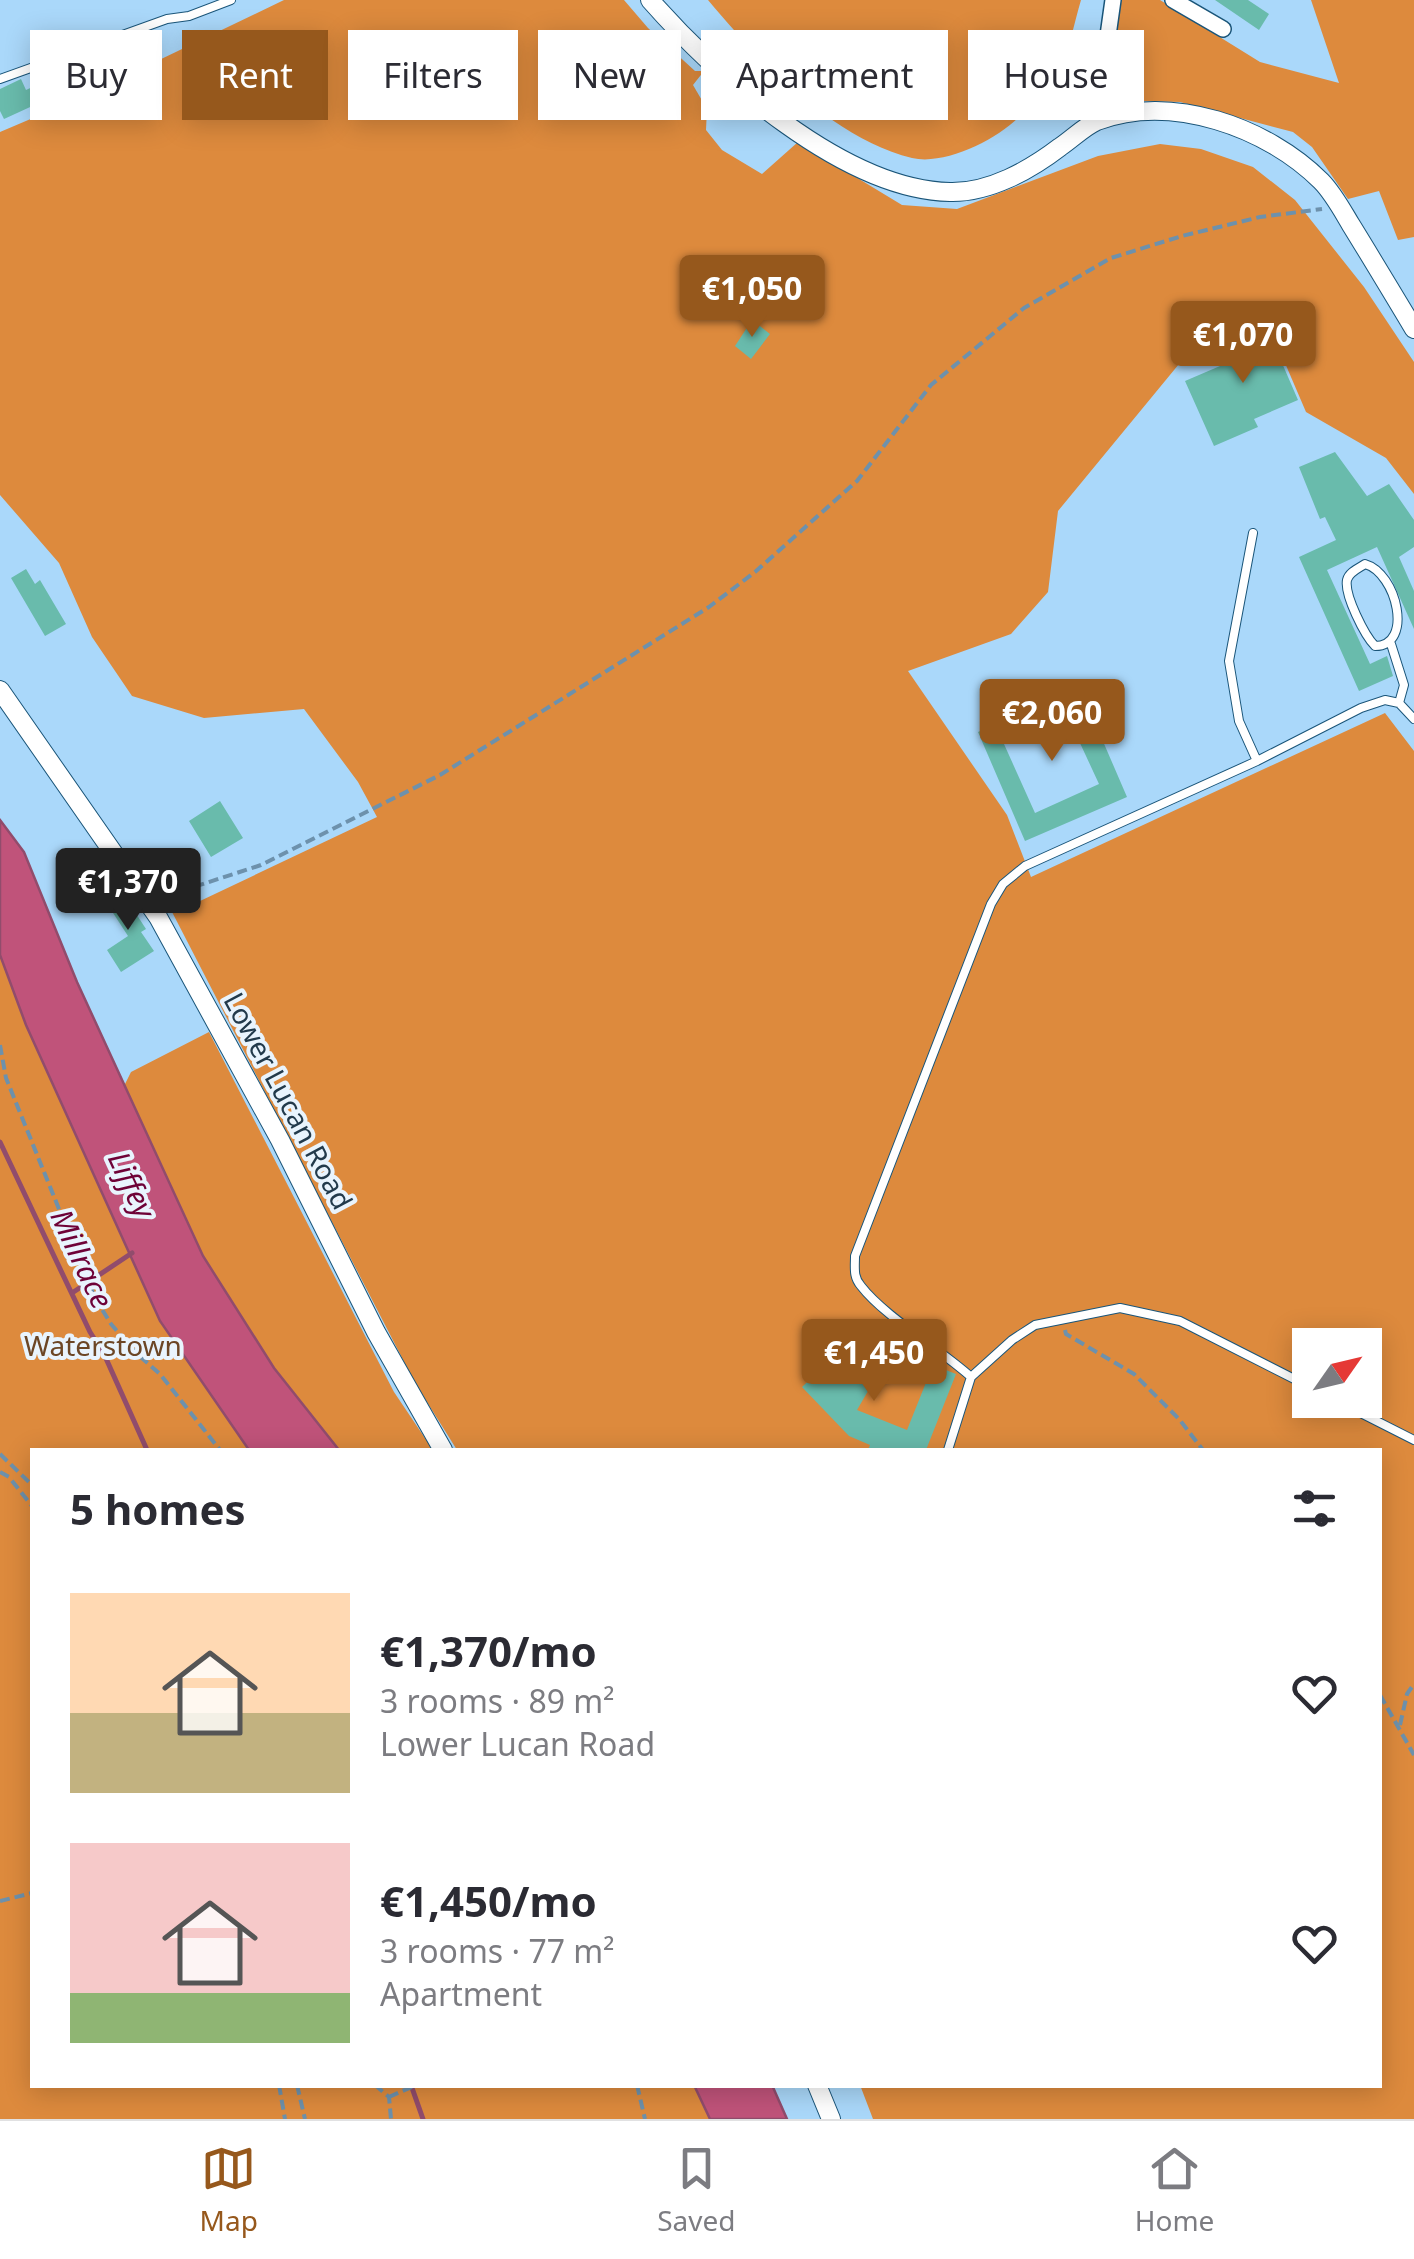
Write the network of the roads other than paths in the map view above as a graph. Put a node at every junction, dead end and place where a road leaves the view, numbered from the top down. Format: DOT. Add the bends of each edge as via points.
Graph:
graph roads {
  1 [pos="231,0"];
  2 [pos="650,0"];
  3 [pos="1113,0"];
  4 [pos="1173,0"];
  5 [pos="1223,29"];
  6 [pos="0,79"];
  7 [pos="1096,121"];
  8 [pos="1414,328"];
  9 [pos="1253,533"];
  10 [pos="1391,644"];
  11 [pos="0,690"];
  12 [pos="1399,703"];
  13 [pos="1414,718"];
  14 [pos="1257,761"];
  15 [pos="971,1377"];
  16 [pos="1292,1379"];
  17 [pos="1371,1418"];
  18 [pos="1414,1440"];
  19 [pos="443,1448"];
  20 [pos="949,1448"];
  21 [pos="819,2088"];
  22 [pos="831,2119"];
  1 -- 6 [label="lane"];
  2 -- 7 [label="street" via="776,116 906,189 953,192 1004,180"];
  3 -- 7 [label="street"];
  4 -- 5 [label="street"];
  7 -- 8 [label="street" via="1145,110 1196,116 1251,132 1286,151 1324,182"];
  9 -- 14 [label="lane" via="1229,660 1239,720"];
  10 -- 10 [label="lane" via="1375,646 1366,637 1348,592 1347,580 1365,564 1382,573 1406,621"];
  10 -- 12 [label="lane" via="1404,686"];
  11 -- 19 [label="street, Lower Lucan Road" via="148,901"];
  12 -- 13 [label="lane"];
  12 -- 14 [label="lane" via="1361,708"];
  14 -- 15 [label="lane" via="1025,866 991,904 854,1274 880,1304"];
  15 -- 16 [label="lane" via="1036,1325 1120,1308 1180,1321"];
  15 -- 20 [label="lane"];
  17 -- 18 [label="lane"];
  21 -- 22 [label="street"];
}
